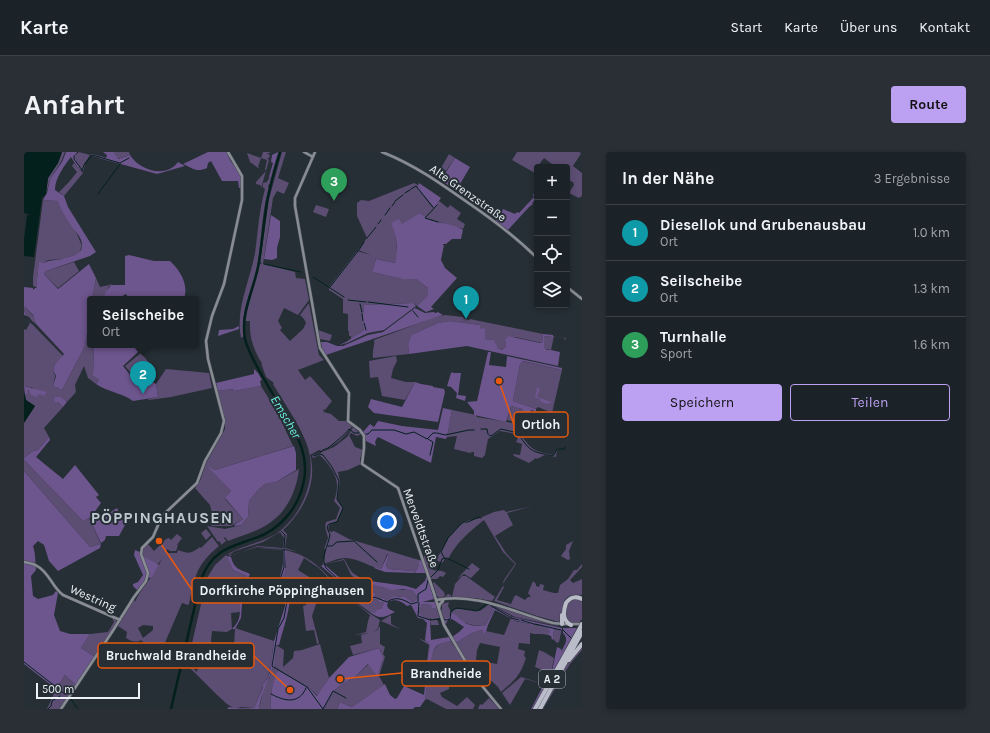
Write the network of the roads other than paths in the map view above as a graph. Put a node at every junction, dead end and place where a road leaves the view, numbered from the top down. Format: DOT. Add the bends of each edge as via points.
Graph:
graph roads {
  1 [pos="228,152"];
  2 [pos="304,152"];
  3 [pos="315,152"];
  4 [pos="382,152"];
  5 [pos="313,157"];
  6 [pos="534,255"];
  7 [pos="570,290"];
  8 [pos="582,299"];
  9 [pos="24,562"];
  10 [pos="582,598"];
  11 [pos="451,599"];
  12 [pos="437,601"];
  13 [pos="443,601"];
  14 [pos="439,610"];
  15 [pos="564,615"];
  16 [pos="120,620"];
  17 [pos="563,624"];
  18 [pos="572,625"];
  19 [pos="581,627"];
  20 [pos="582,644"];
  21 [pos="562,668"];
  22 [pos="60,709"];
  23 [pos="501,709"];
  24 [pos="535,709"];
  25 [pos="540,709"];
  1 -- 16 [label="main road" via="242,175 242,200 224,284 206,341 224,426 204,462 197,482 162,516 154,537 142,548 141,554 147,568 147,577"];
  2 -- 5 [label="main road"];
  3 -- 5 [label="main road"];
  4 -- 6 [label="main road, Alte Grenzstraße" via="404,161 444,186 493,221"];
  5 -- 12 [label="main road, Merveldtstraße" via="295,201 320,348 349,393 348,421 361,431 364,440 362,464 399,490"];
  7 -- 8 [label="main road"];
  9 -- 16 [label="main road, Westring" via="40,568 63,595"];
  10 -- 15 [label="highway" via="569,600"];
  10 -- 17 [label="highway" via="573,596 566,600"];
  11 -- 12 [label="main road"];
  11 -- 13 [label="main road"];
  11 -- 17 [label="main road" via="482,600 541,620"];
  12 -- 13 [label="main road"];
  12 -- 14 [label="main road, Merveldtstraße"];
  13 -- 14 [label="main road"];
  14 -- 23 [label="main road, Merveldtstraße" via="448,634 474,676"];
  15 -- 17 [label="highway"];
  15 -- 18 [label="highway" via="565,621"];
  16 -- 22 [label="main road"];
  17 -- 18 [label="main road"];
  18 -- 19 [label="main road"];
  19 -- 21 [label="highway, A 2"];
  19 -- 24 [label="highway, A 2"];
  20 -- 21 [label="highway"];
  21 -- 25 [label="highway, A 2"];
}
